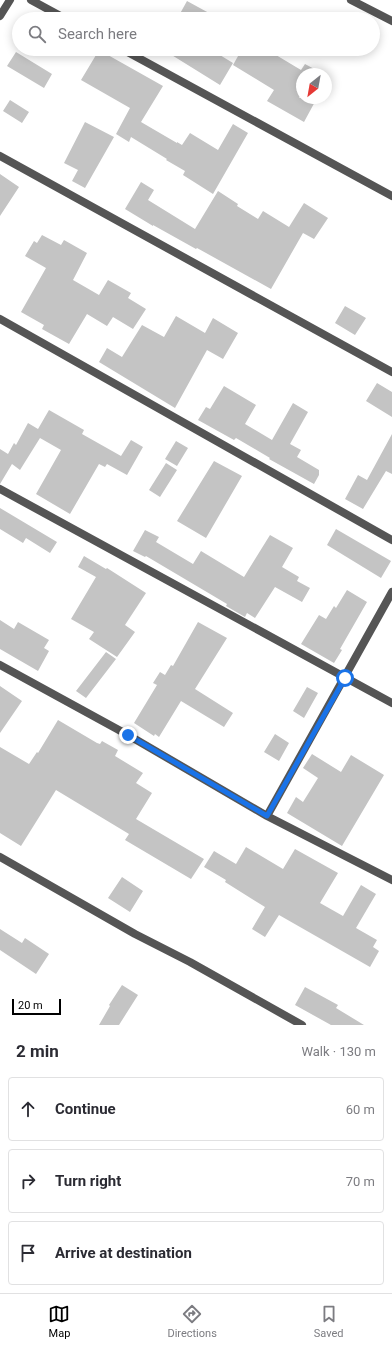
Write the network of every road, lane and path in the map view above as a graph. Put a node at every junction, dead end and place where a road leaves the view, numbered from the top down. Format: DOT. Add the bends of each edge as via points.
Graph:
graph roads {
  1 [pos="10,0"];
  2 [pos="31,0"];
  3 [pos="351,0"];
  4 [pos="53,12"];
  5 [pos="374,12"];
  6 [pos="380,15"];
  7 [pos="0,16"];
  8 [pos="392,21"];
  9 [pos="135,56"];
  10 [pos="0,156"];
  11 [pos="392,196"];
  12 [pos="0,319"];
  13 [pos="392,372"];
  14 [pos="0,489"];
  15 [pos="392,540"];
  16 [pos="392,592"];
  17 [pos="0,665"];
  18 [pos="345,678"];
  19 [pos="392,703"];
  20 [pos="267,816"];
  21 [pos="0,857"];
  22 [pos="392,880"];
  23 [pos="302,1025"];
  1 -- 7 [label="street"];
  2 -- 4 [label="street"];
  3 -- 5 [label="street"];
  6 -- 8 [label="street"];
  9 -- 11 [label="street"];
  10 -- 13 [label="street"];
  12 -- 15 [label="street"];
  14 -- 18 [label="street"];
  16 -- 18 [label="street"];
  17 -- 20 [label="street" via="128,735"];
  18 -- 19 [label="street"];
  18 -- 20 [label="street"];
  20 -- 22 [label="street"];
  21 -- 23 [label="street"];
}
